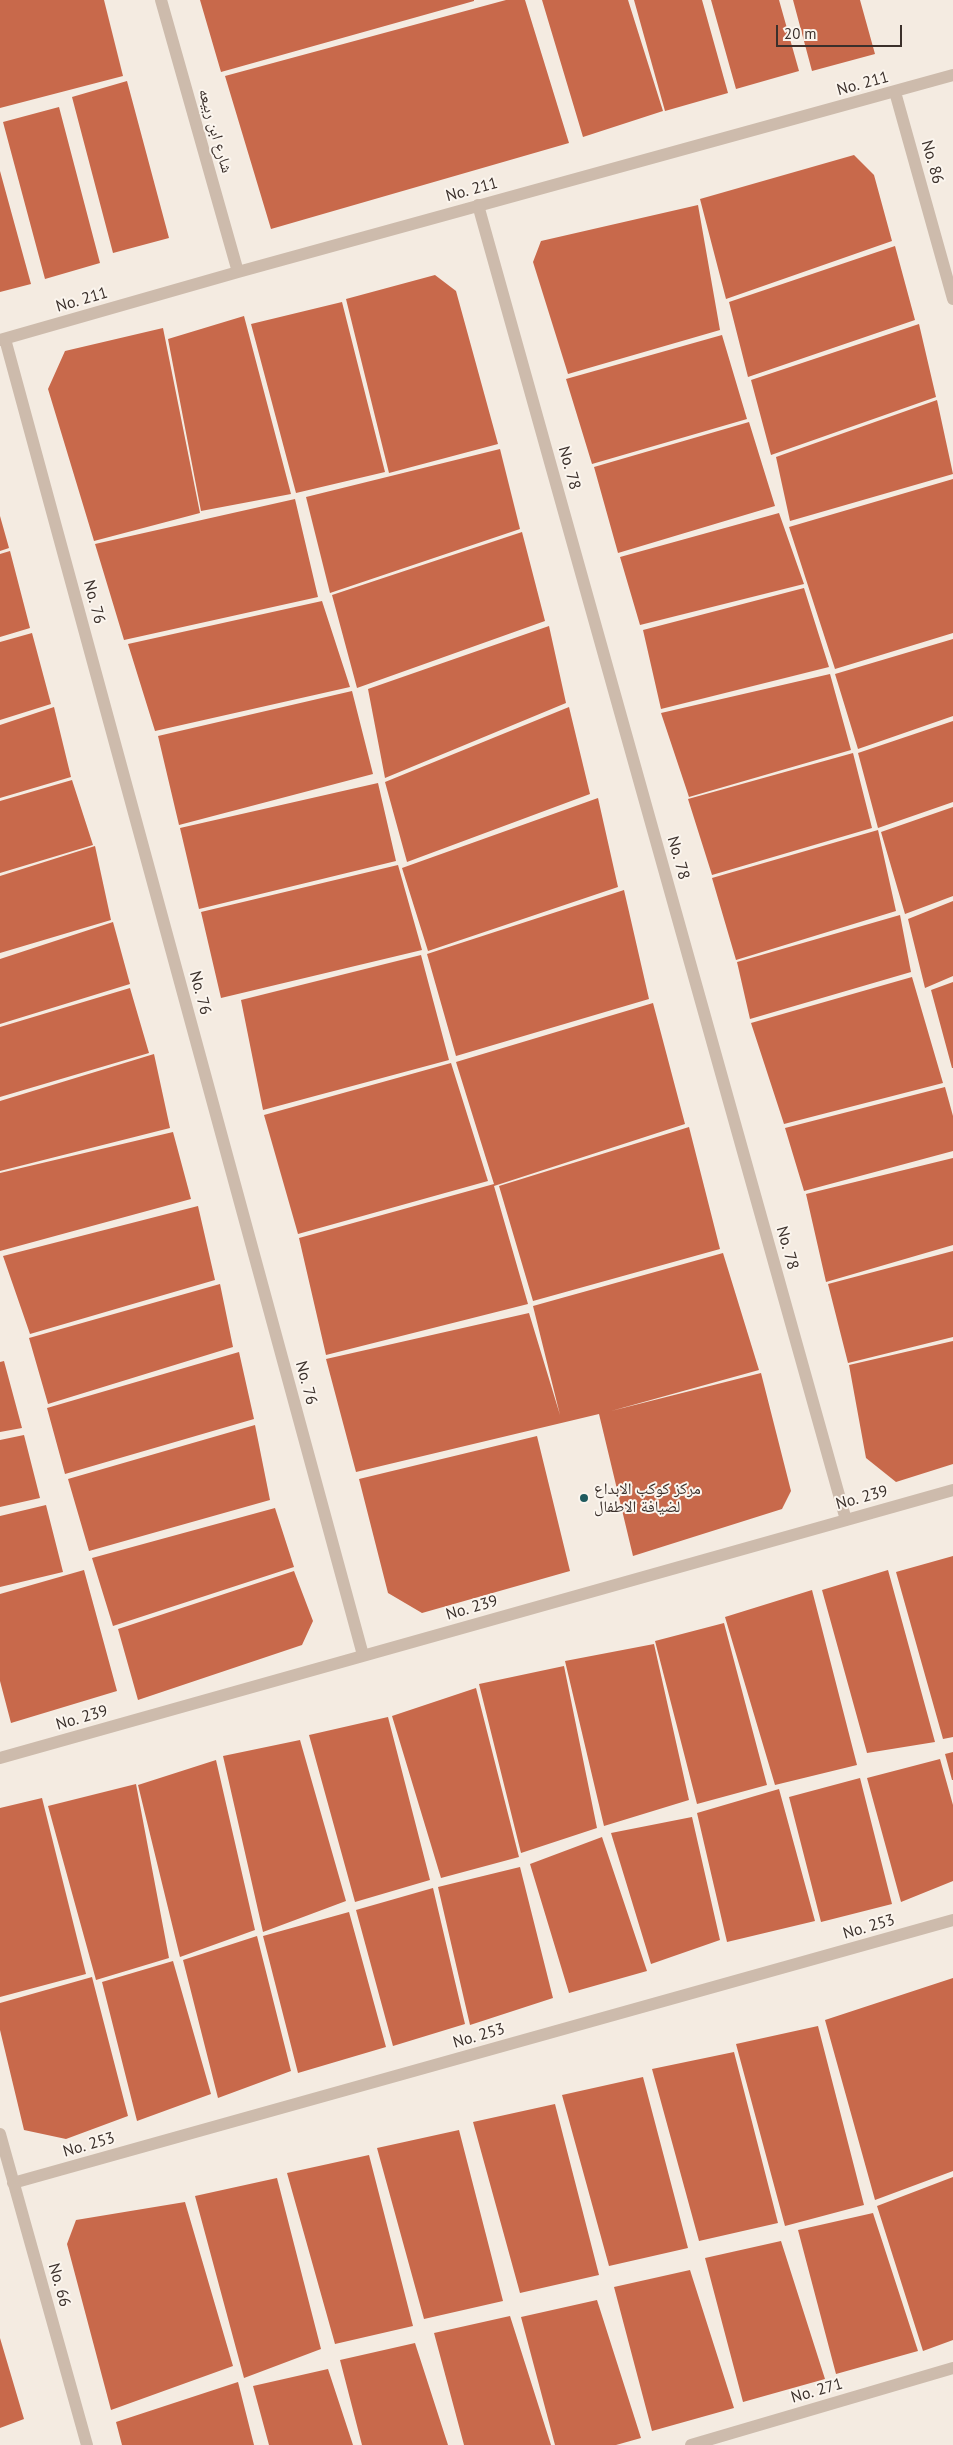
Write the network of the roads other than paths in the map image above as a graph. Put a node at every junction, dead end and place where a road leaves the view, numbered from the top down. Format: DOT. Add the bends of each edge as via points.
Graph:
graph roads {
  1 [pos="160,0"];
  2 [pos="953,75"];
  3 [pos="895,92"];
  4 [pos="478,205"];
  5 [pos="238,272"];
  6 [pos="953,299"];
  7 [pos="3,339"];
  8 [pos="953,1490"];
  9 [pos="846,1520"];
  10 [pos="363,1655"];
  11 [pos="0,1758"];
  12 [pos="953,1920"];
  13 [pos="0,2134"];
  14 [pos="13,2183"];
  15 [pos="953,2368"];
  16 [pos="87,2445"];
  17 [pos="691,2445"];
  1 -- 5 [label="street, شارع ابن ربيعه"];
  2 -- 3 [label="street, No. 211"];
  3 -- 4 [label="street, No. 211"];
  3 -- 6 [label="street, No. 86"];
  4 -- 5 [label="street, No. 211"];
  4 -- 9 [label="street, No. 78"];
  5 -- 7 [label="street, No. 211"];
  7 -- 10 [label="street, No. 76"];
  8 -- 9 [label="street, No. 239"];
  9 -- 10 [label="street, No. 239"];
  10 -- 11 [label="street, No. 239"];
  12 -- 14 [label="street, No. 253"];
  13 -- 14 [label="street, No. 66"];
  14 -- 16 [label="street, No. 66"];
  15 -- 17 [label="street, No. 271"];
}
